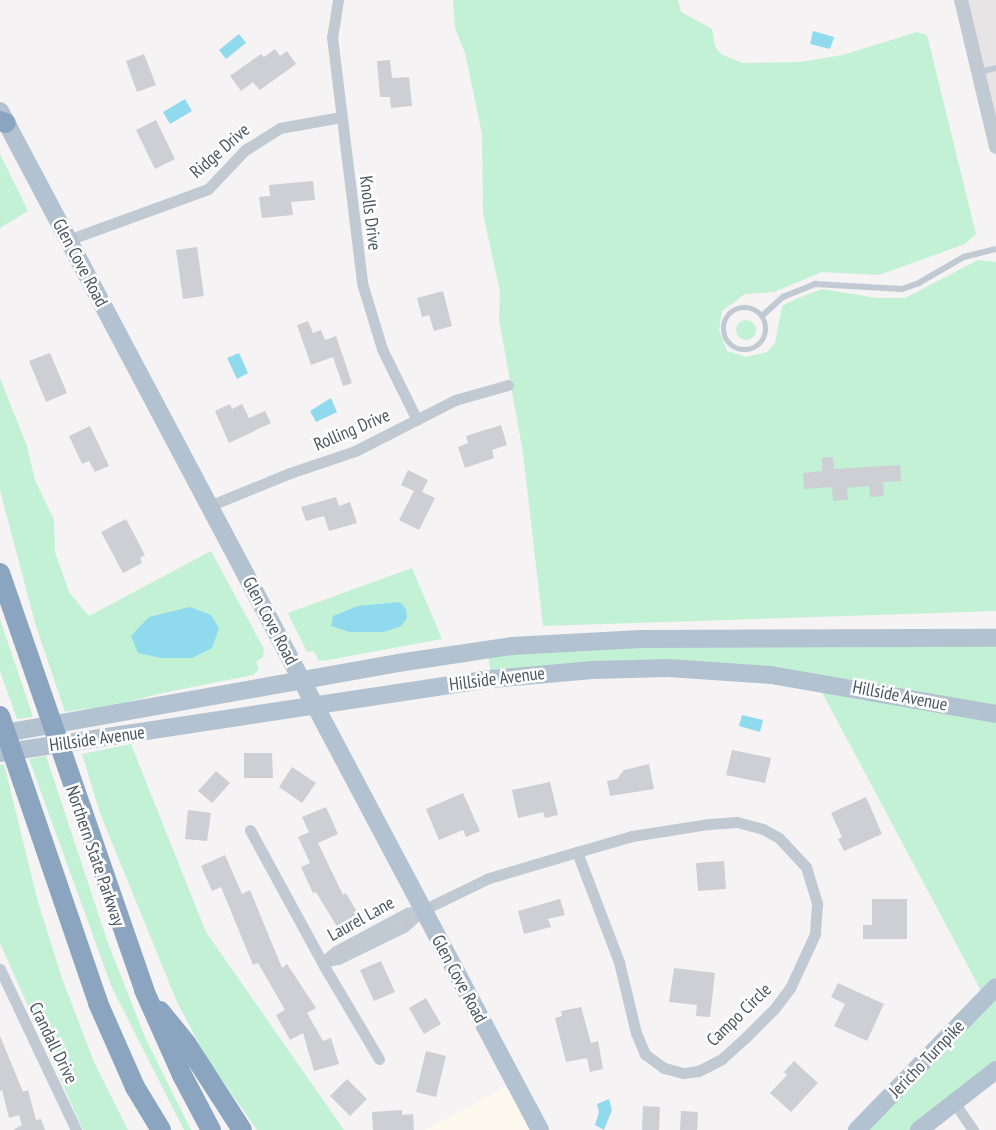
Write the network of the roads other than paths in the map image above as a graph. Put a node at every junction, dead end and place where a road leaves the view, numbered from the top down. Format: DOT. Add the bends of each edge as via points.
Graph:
graph roads {
  1 [pos="338,0"];
  2 [pos="961,0"];
  3 [pos="996,68"];
  4 [pos="978,72"];
  5 [pos="992,116"];
  6 [pos="341,117"];
  7 [pos="2,118"];
  8 [pos="996,147"];
  9 [pos="68,240"];
  10 [pos="996,249"];
  11 [pos="762,316"];
  12 [pos="508,385"];
  13 [pos="416,420"];
  14 [pos="209,506"];
  15 [pos="0,573"];
  16 [pos="996,638"];
  17 [pos="301,681"];
  18 [pos="314,707"];
  19 [pos="996,714"];
  20 [pos="0,716"];
  21 [pos="0,734"];
  22 [pos="0,753"];
  23 [pos="250,830"];
  24 [pos="577,852"];
  25 [pos="423,910"];
  26 [pos="322,962"];
  27 [pos="0,969"];
  28 [pos="996,988"];
  29 [pos="144,990"];
  30 [pos="379,1058"];
  31 [pos="996,1070"];
  32 [pos="135,1087"];
  33 [pos="954,1102"];
  34 [pos="76,1130"];
  35 [pos="150,1130"];
  36 [pos="155,1130"];
  37 [pos="161,1130"];
  38 [pos="211,1130"];
  39 [pos="242,1130"];
  40 [pos="540,1130"];
  41 [pos="857,1130"];
  42 [pos="919,1130"];
  43 [pos="974,1130"];
  1 -- 6 [label="street, Knolls Drive" via="332,37"];
  2 -- 4 [label="street"];
  3 -- 4 [label="lane"];
  4 -- 5 [label="street"];
  5 -- 8 [label="street"];
  6 -- 9 [label="street, Ridge Drive" via="280,128 245,150 208,189"];
  6 -- 13 [label="street, Knolls Drive" via="362,283 382,349"];
  7 -- 9 [label="main road, Glen Cove Road"];
  9 -- 14 [label="main road, Glen Cove Road"];
  10 -- 11 [label="lane" via="964,257 920,283 902,289 815,284 783,297"];
  11 -- 11 [label="lane" via="751,308 731,313 724,324 728,342 744,351 756,348 762,343 767,330"];
  12 -- 13 [label="street, Rolling Drive" via="468,395"];
  13 -- 14 [label="street, Rolling Drive" via="355,451"];
  14 -- 17 [label="main road, Glen Cove Road"];
  15 -- 29 [label="highway, Northern State Parkway"];
  16 -- 17 [label="main road, Hillside Avenue" via="561,642 458,653"];
  17 -- 18 [label="main road, Glen Cove Road"];
  17 -- 21 [label="main road, Hillside Avenue"];
  18 -- 19 [label="main road, Hillside Avenue" via="533,674 668,668 795,678"];
  18 -- 22 [label="main road, Hillside Avenue"];
  18 -- 25 [label="main road, Glen Cove Road"];
  20 -- 32 [label="highway" via="95,994"];
  23 -- 26 [label="street, Laurel Lane"];
  24 -- 24 [label="street, Campo Circle" via="632,836 709,824 737,822 763,829 792,849 814,886 817,918 804,963 774,1010 722,1058 698,1071 683,1073 664,1068 645,1054 636,1033 619,962"];
  24 -- 25 [label="street, Campo Circle" via="489,878"];
  25 -- 26 [label="street, Laurel Lane" via="407,913 336,951"];
  25 -- 40 [label="main road, Glen Cove Road"];
  26 -- 30 [label="street, Laurel Lane"];
  27 -- 34 [label="street, Crandall Drive"];
  28 -- 41 [label="main road, Jericho Turnpike"];
  29 -- 38 [label="highway, Northern State Parkway" via="178,1067"];
  29 -- 39 [label="highway" via="186,1043"];
  31 -- 33 [label="main road"];
  32 -- 35 [label="highway"];
  32 -- 36 [label="highway"];
  32 -- 37 [label="highway"];
  33 -- 42 [label="main road"];
  33 -- 43 [label="street"];
}
